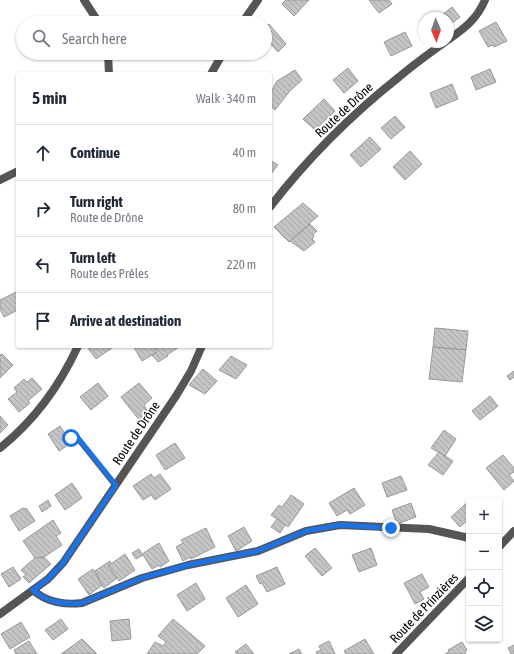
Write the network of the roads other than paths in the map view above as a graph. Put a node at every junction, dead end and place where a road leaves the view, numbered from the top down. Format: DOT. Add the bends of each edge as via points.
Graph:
graph roads {
  1 [pos="84,0"];
  2 [pos="258,0"];
  3 [pos="485,0"];
  4 [pos="94,16"];
  5 [pos="247,16"];
  6 [pos="454,35"];
  7 [pos="437,48"];
  8 [pos="108,60"];
  9 [pos="219,60"];
  10 [pos="109,72"];
  11 [pos="211,72"];
  12 [pos="16,172"];
  13 [pos="0,180"];
  14 [pos="272,205"];
  15 [pos="77,348"];
  16 [pos="201,348"];
  17 [pos="71,438"];
  18 [pos="0,448"];
  19 [pos="116,485"];
  20 [pos="514,531"];
  21 [pos="466,537"];
  22 [pos="502,537"];
  23 [pos="508,538"];
  24 [pos="502,544"];
  25 [pos="466,581"];
  26 [pos="33,590"];
  27 [pos="0,614"];
  28 [pos="396,654"];
  1 -- 4 [label="street"];
  2 -- 5 [label="street"];
  3 -- 6 [label="street" via="478,15"];
  7 -- 14 [label="street, Route de Drône" via="400,75 353,116 312,157"];
  8 -- 10 [label="street"];
  9 -- 11 [label="street"];
  12 -- 13 [label="street"];
  15 -- 18 [label="street" via="54,389 23,427"];
  16 -- 19 [label="street, Route de Drône" via="176,396"];
  17 -- 19 [label="lane" via="75,434"];
  19 -- 26 [label="street, Route de Drône" via="63,563"];
  20 -- 23 [label="street"];
  21 -- 26 [label="street" via="429,529 340,525 306,531 258,551 188,565 142,578 82,603 44,599"];
  22 -- 23 [label="street"];
  23 -- 24 [label="street"];
  25 -- 28 [label="street, Route de Prinzières"];
  26 -- 27 [label="street, Route de Drône"];
}
